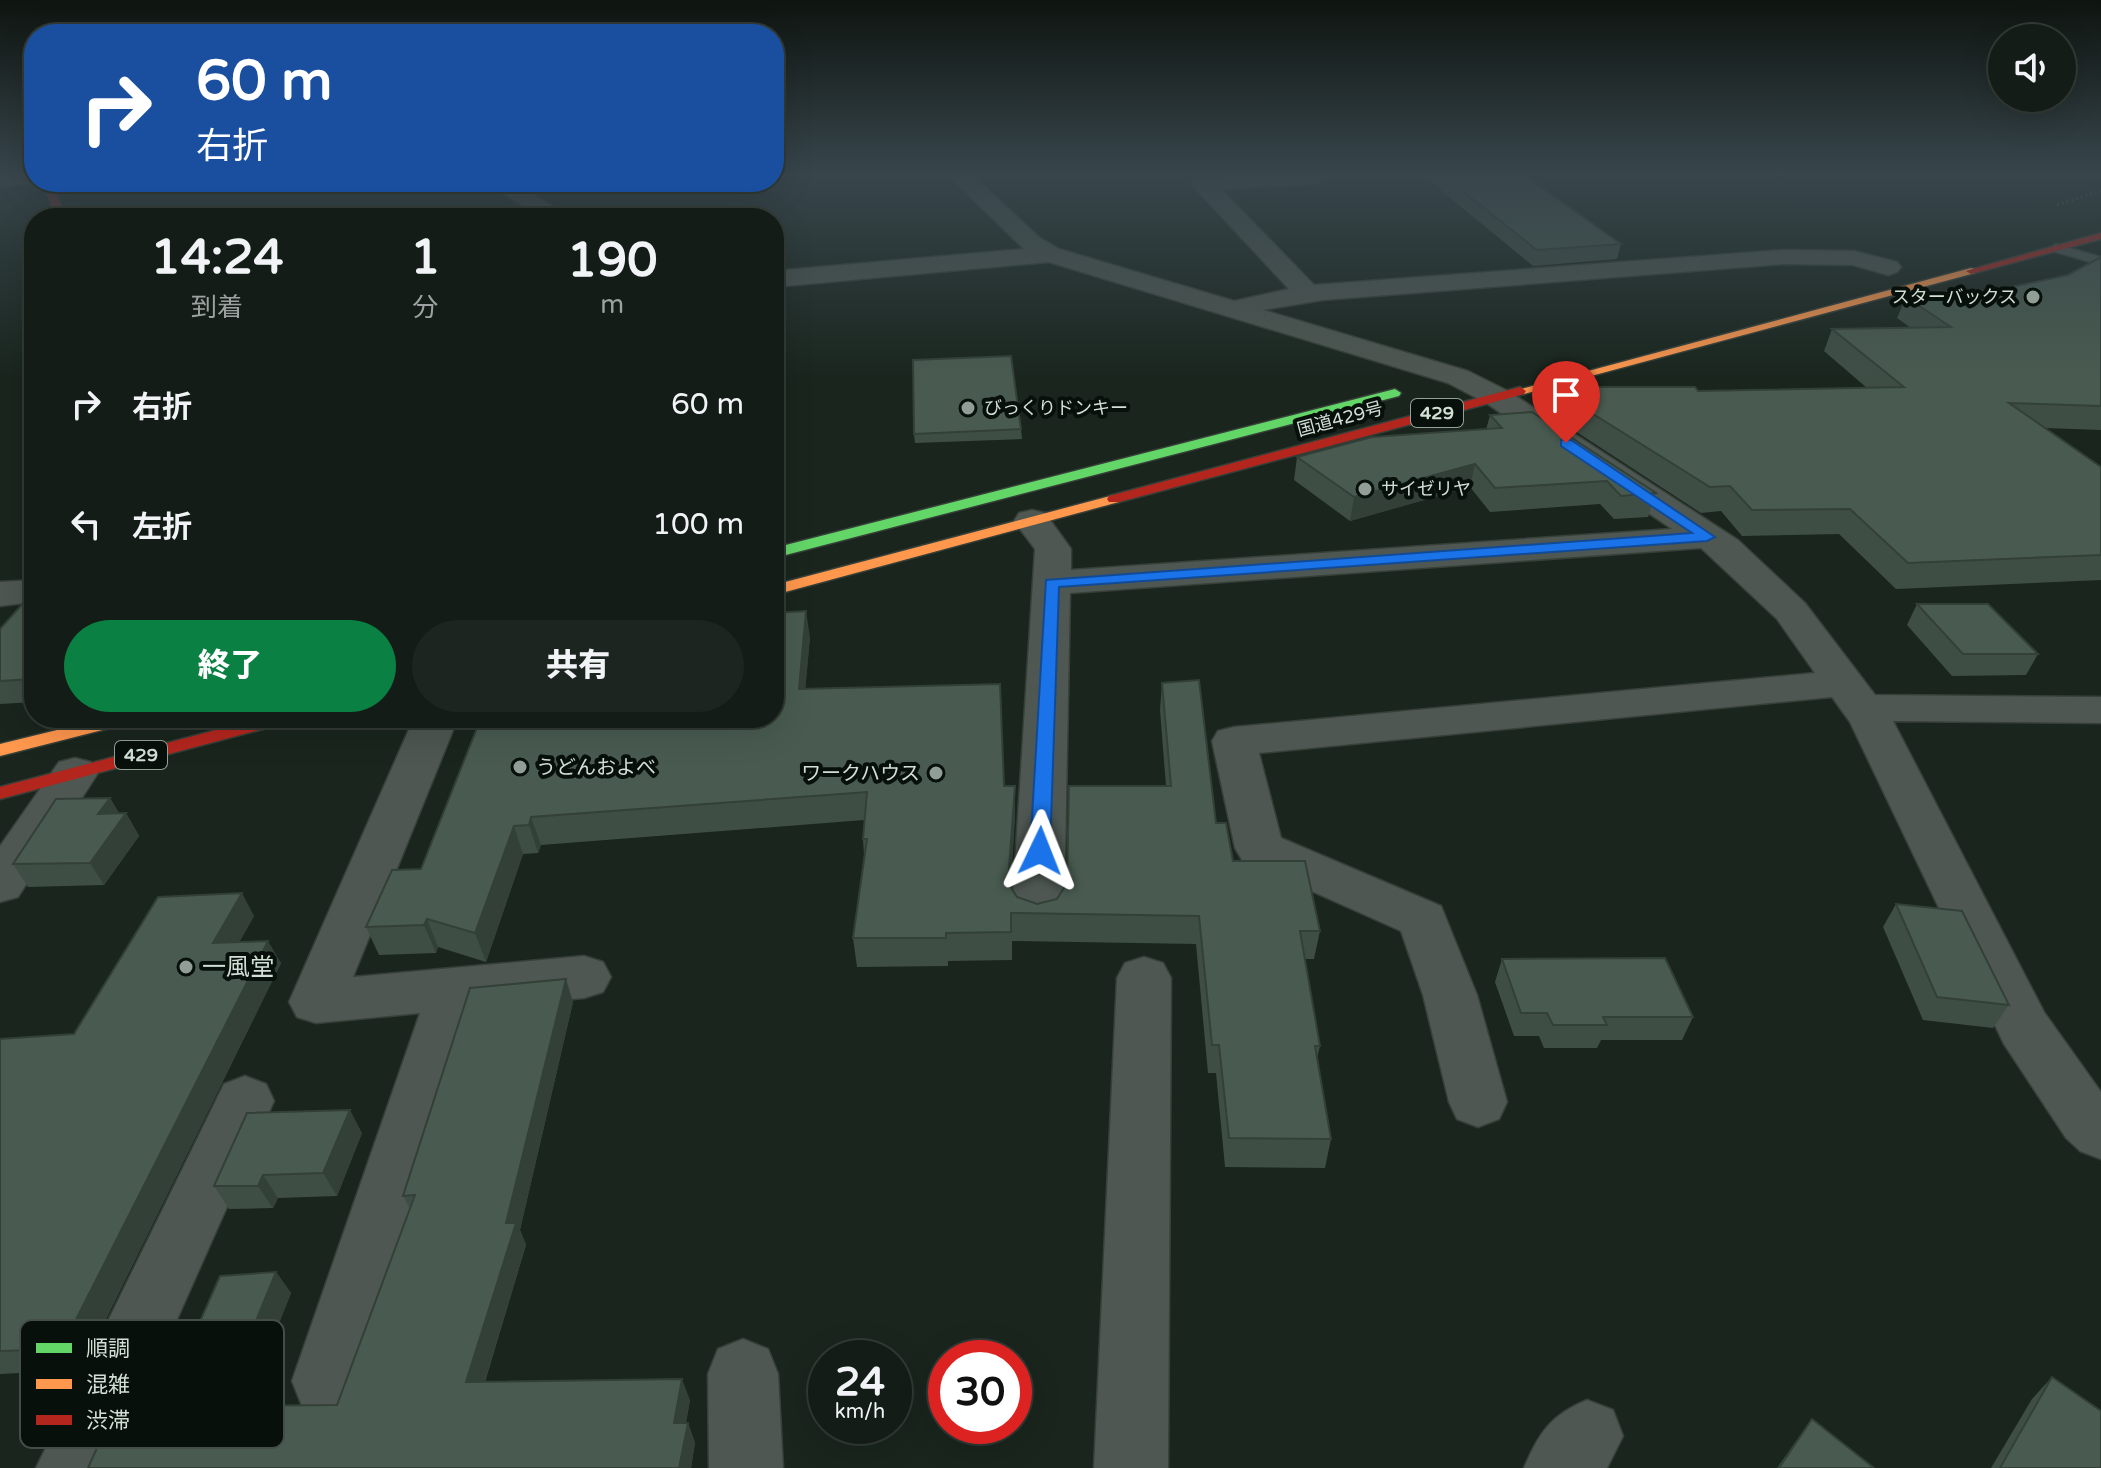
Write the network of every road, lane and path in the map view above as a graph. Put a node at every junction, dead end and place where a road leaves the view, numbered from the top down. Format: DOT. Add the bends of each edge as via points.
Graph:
graph roads {
  1 [pos="1029,242"];
  2 [pos="1258,242"];
  3 [pos="2099,244"];
  4 [pos="1050,254"];
  5 [pos="1895,265"];
  6 [pos="784,278"];
  7 [pos="1842,278"];
  8 [pos="1308,294"];
  9 [pos="1236,309"];
  10 [pos="1482,381"];
  11 [pos="1032,521"];
  12 [pos="1707,537"];
  13 [pos="784,551"];
  14 [pos="1051,583"];
  15 [pos="784,587"];
  16 [pos="24,592"];
  17 [pos="0,594"];
  18 [pos="1854,695"];
  19 [pos="2101,710"];
  20 [pos="88,728"];
  21 [pos="232,728"];
  22 [pos="432,728"];
  23 [pos="0,750"];
  24 [pos="75,773"];
  25 [pos="0,793"];
  26 [pos="0,884"];
  27 [pos="1038,911"];
  28 [pos="584,977"];
  29 [pos="1144,978"];
  30 [pos="456,989"];
  31 [pos="245,1101"];
  32 [pos="1478,1102"];
  33 [pos="2101,1133"];
  34 [pos="142,1320"];
  35 [pos="743,1374"];
  36 [pos="327,1381"];
  37 [pos="82,1448"];
  38 [pos="73,1468"];
  39 [pos="746,1468"];
  40 [pos="1131,1468"];
  1 -- 4 [label="street"];
  2 -- 8 [label="street"];
  3 -- 10 [label="main road, 国道429号 / 429" via="2056,248"];
  4 -- 6 [label="street"];
  4 -- 9 [label="street"];
  5 -- 7 [label="main road"];
  5 -- 8 [label="street" via="1854,258 1784,257"];
  8 -- 9 [label="street"];
  9 -- 10 [label="street"];
  10 -- 11 [label="main road, 国道429号 / 429"];
  10 -- 12 [label="street"];
  10 -- 13 [label="main road, 国道429号 / 429"];
  11 -- 14 [label="street" via="1053,549"];
  11 -- 15 [label="main road, 国道429号 / 429"];
  12 -- 14 [label="street"];
  12 -- 18 [label="street" via="1791,611"];
  14 -- 27 [label="street"];
  16 -- 17 [label="street"];
  18 -- 19 [label="street"];
  18 -- 32 [label="street" via="1234,741 1259,848 1423,919"];
  18 -- 33 [label="street" via="2024,1028"];
  20 -- 23 [label="main road, 429"];
  21 -- 24 [label="main road, 429"];
  22 -- 30 [label="street" via="316,1002"];
  24 -- 25 [label="main road, 429"];
  24 -- 26 [label="street"];
  28 -- 30 [label="street"];
  29 -- 40 [label="street"];
  30 -- 36 [label="street"];
  31 -- 34 [label="street"];
  35 -- 39 [label="street"];
  37 -- 38 [label="street"];
}
